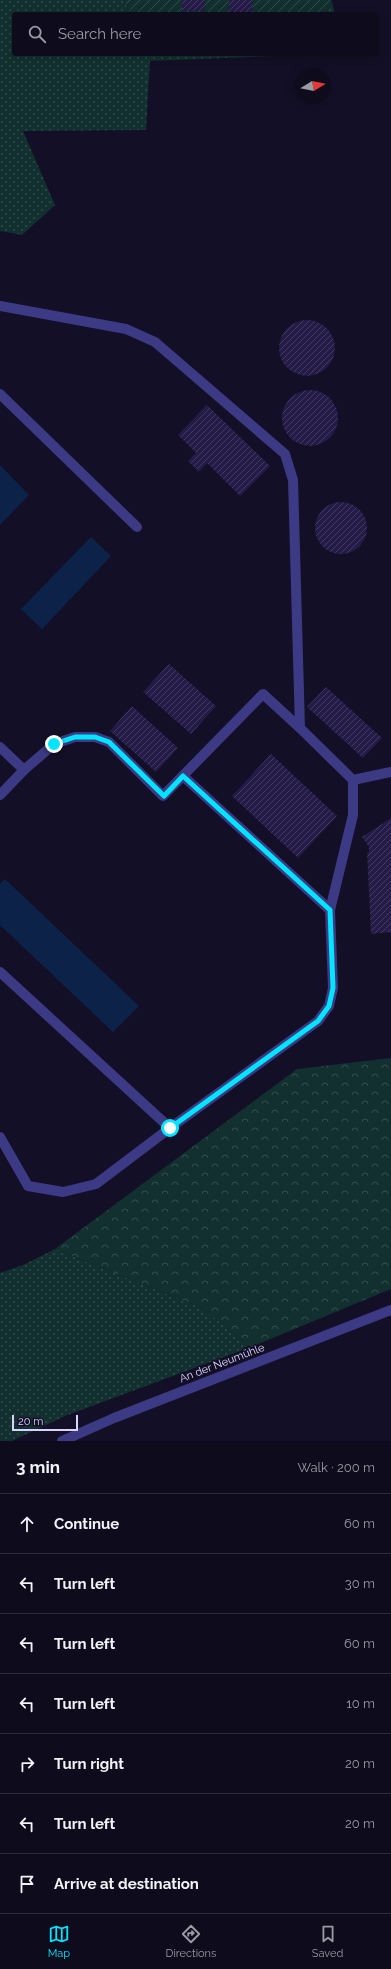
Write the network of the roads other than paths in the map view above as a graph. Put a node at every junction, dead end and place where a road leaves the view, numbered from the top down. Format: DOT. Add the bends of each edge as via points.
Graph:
graph roads {
  1 [pos="0,306"];
  2 [pos="0,394"];
  3 [pos="137,527"];
  4 [pos="300,728"];
  5 [pos="0,747"];
  6 [pos="24,770"];
  7 [pos="391,772"];
  8 [pos="183,776"];
  9 [pos="353,780"];
  10 [pos="0,795"];
  11 [pos="330,910"];
  12 [pos="0,972"];
  13 [pos="170,1128"];
  14 [pos="0,1137"];
  15 [pos="391,1310"];
  16 [pos="62,1441"];
  1 -- 4 [label="street" via="126,329 155,342 285,454 293,480"];
  2 -- 3 [label="street"];
  4 -- 8 [label="street" via="262,694"];
  4 -- 9 [label="street"];
  5 -- 6 [label="street"];
  6 -- 8 [label="street" via="54,744 75,737 95,737 109,742 164,796"];
  6 -- 10 [label="street"];
  7 -- 9 [label="street"];
  8 -- 11 [label="street"];
  9 -- 11 [label="street" via="353,815"];
  11 -- 13 [label="street" via="333,988 329,1006 318,1021"];
  12 -- 13 [label="street"];
  13 -- 14 [label="street" via="96,1184 63,1192 28,1186"];
  15 -- 16 [label="street, An der Neumühle" via="114,1418"];
}
